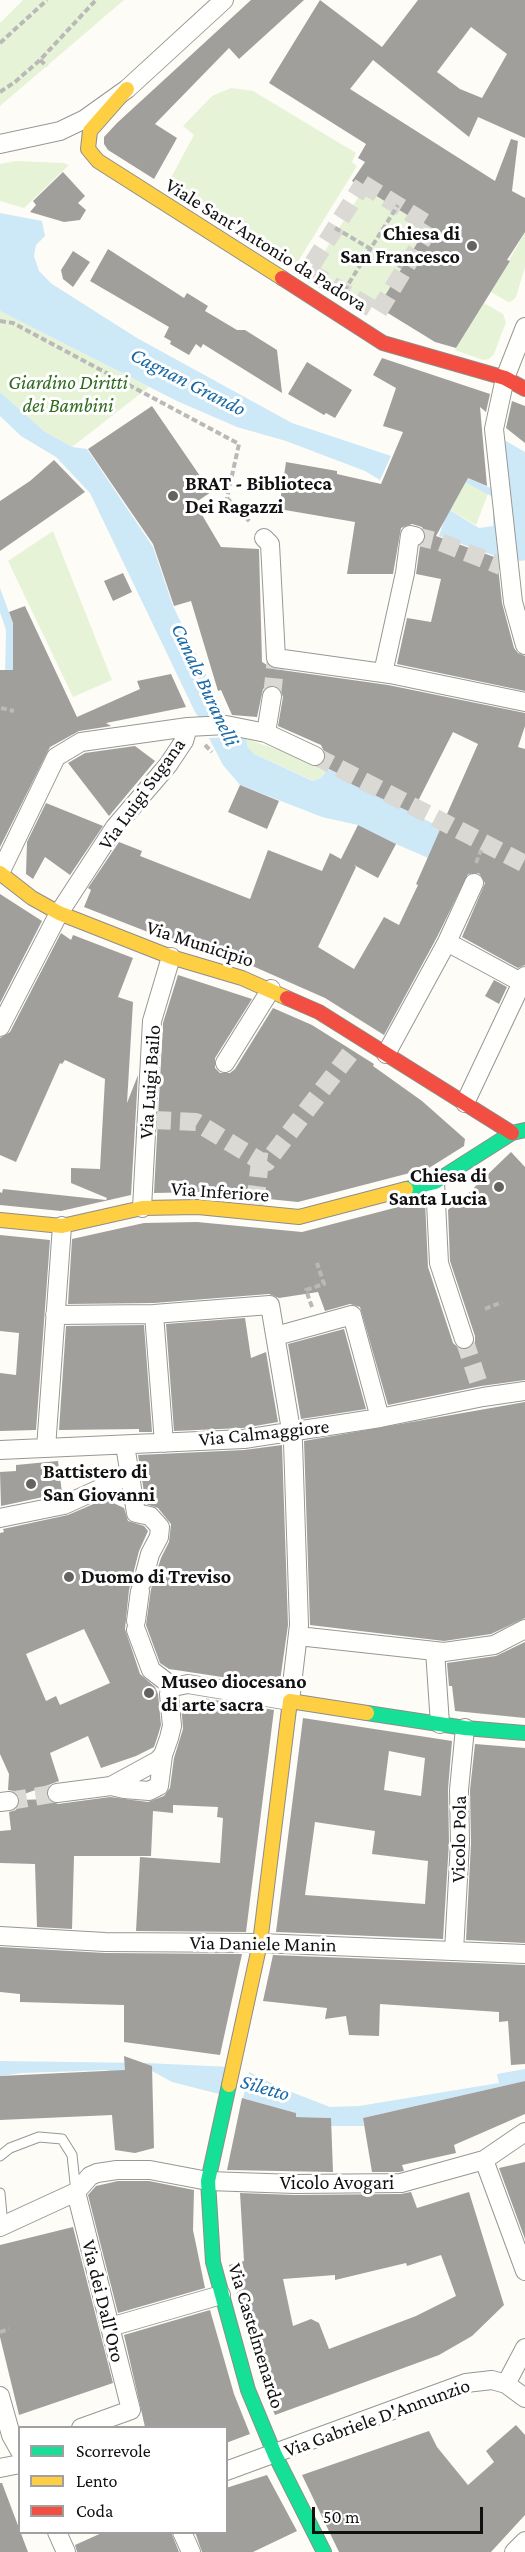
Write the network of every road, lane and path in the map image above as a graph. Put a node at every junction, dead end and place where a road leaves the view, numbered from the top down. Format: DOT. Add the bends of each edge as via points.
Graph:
graph roads {
  1 [pos="47,0"];
  2 [pos="96,0"];
  3 [pos="224,0"];
  4 [pos="0,43"];
  5 [pos="40,60"];
  6 [pos="47,66"];
  7 [pos="127,88"];
  8 [pos="0,92"];
  9 [pos="0,144"];
  10 [pos="398,205"];
  11 [pos="335,228"];
  12 [pos="370,249"];
  13 [pos="405,269"];
  14 [pos="343,292"];
  15 [pos="0,321"];
  16 [pos="525,327"];
  17 [pos="505,378"];
  18 [pos="525,389"];
  19 [pos="412,536"];
  20 [pos="264,538"];
  21 [pos="512,567"];
  22 [pos="525,645"];
  23 [pos="386,673"];
  24 [pos="272,696"];
  25 [pos="525,702"];
  26 [pos="1,708"];
  27 [pos="14,711"];
  28 [pos="188,727"];
  29 [pos="259,731"];
  30 [pos="315,756"];
  31 [pos="0,873"];
  32 [pos="474,883"];
  33 [pos="59,913"];
  34 [pos="447,942"];
  35 [pos="171,957"];
  36 [pos="523,979"];
  37 [pos="271,989"];
  38 [pos="0,1027"];
  39 [pos="386,1054"];
  40 [pos="225,1063"];
  41 [pos="465,1103"];
  42 [pos="518,1132"];
  43 [pos="435,1182"];
  44 [pos="142,1208"];
  45 [pos="0,1220"];
  46 [pos="62,1226"];
  47 [pos="317,1263"];
  48 [pos="309,1298"];
  49 [pos="502,1302"];
  50 [pos="485,1309"];
  51 [pos="154,1314"];
  52 [pos="56,1315"];
  53 [pos="276,1336"];
  54 [pos="464,1339"];
  55 [pos="525,1391"];
  56 [pos="380,1418"];
  57 [pos="293,1433"];
  58 [pos="164,1443"];
  59 [pos="125,1445"];
  60 [pos="46,1448"];
  61 [pos="0,1450"];
  62 [pos="130,1475"];
  63 [pos="0,1518"];
  64 [pos="525,1629"];
  65 [pos="298,1630"];
  66 [pos="439,1651"];
  67 [pos="173,1687"];
  68 [pos="290,1701"];
  69 [pos="452,1726"];
  70 [pos="525,1733"];
  71 [pos="57,1792"];
  72 [pos="0,1936"];
  73 [pos="260,1943"];
  74 [pos="454,1951"];
  75 [pos="525,1954"];
  76 [pos="525,2132"];
  77 [pos="0,2156"];
  78 [pos="484,2160"];
  79 [pos="208,2181"];
  80 [pos="76,2192"];
  81 [pos="0,2193"];
  82 [pos="2,2226"];
  83 [pos="525,2271"];
  84 [pos="221,2295"];
  85 [pos="110,2327"];
  86 [pos="9,2330"];
  87 [pos="0,2332"];
  88 [pos="525,2348"];
  89 [pos="506,2384"];
  90 [pos="0,2397"];
  91 [pos="525,2398"];
  92 [pos="84,2426"];
  93 [pos="18,2447"];
  94 [pos="275,2455"];
  95 [pos="18,2464"];
  96 [pos="0,2468"];
  97 [pos="228,2470"];
  98 [pos="58,2534"];
  99 [pos="183,2534"];
  100 [pos="525,2541"];
  101 [pos="66,2552"];
  102 [pos="191,2552"];
  103 [pos="324,2552"];
  104 [pos="514,2552"];
  1 -- 4 [label="path"];
  2 -- 5 [label="path"];
  3 -- 7 [label="street"];
  5 -- 6 [label="path"];
  5 -- 8 [label="path"];
  7 -- 9 [label="street" via="85,119 60,131"];
  7 -- 17 [label="street, Viale Sant'Antonio da Padova" via="90,131 88,149 98,161 383,343"];
  10 -- 12 [label="path"];
  11 -- 12 [label="path"];
  12 -- 13 [label="path"];
  12 -- 14 [label="path"];
  15 -- 20 [label="path" via="13,323 239,444 227,498"];
  16 -- 17 [label="street"];
  17 -- 18 [label="street, Viale Sant'Antonio da Padova"];
  17 -- 21 [label="street" via="494,429"];
  19 -- 23 [label="street"];
  20 -- 23 [label="street" via="270,544 276,658"];
  21 -- 22 [label="street" via="513,602"];
  23 -- 25 [label="street"];
  24 -- 29 [label="street"];
  26 -- 27 [label="path"];
  28 -- 29 [label="street, Via Luigi Sugana" via="226,725"];
  28 -- 31 [label="street" via="81,742 56,757"];
  28 -- 33 [label="street, Via Luigi Sugana" via="174,757 115,827"];
  29 -- 30 [label="street, Via Luigi Sugana"];
  31 -- 33 [label="street, Via Municipio"];
  32 -- 34 [label="street"];
  33 -- 35 [label="street, Via Municipio"];
  33 -- 38 [label="street, Via Luigi Sugana"];
  34 -- 36 [label="street"];
  34 -- 39 [label="street"];
  35 -- 37 [label="street, Via Municipio"];
  35 -- 44 [label="street, Via Luigi Bailo" via="152,1021 151,1120"];
  36 -- 41 [label="street"];
  37 -- 39 [label="street, Via Municipio" via="319,1012 357,1045"];
  37 -- 40 [label="street"];
  39 -- 41 [label="street, Via Municipio"];
  41 -- 42 [label="street, Via Municipio"];
  42 -- 43 [label="street, Via Inferiore"];
  43 -- 44 [label="street, Via Inferiore" via="299,1217 255,1209"];
  43 -- 54 [label="street" via="439,1263"];
  44 -- 46 [label="street, Via Inferiore"];
  45 -- 46 [label="street, Via Inferiore"];
  46 -- 52 [label="street"];
  47 -- 48 [label="path" via="324,1284 306,1290"];
  49 -- 50 [label="path"];
  51 -- 52 [label="street"];
  51 -- 53 [label="street" via="270,1305"];
  51 -- 58 [label="street"];
  52 -- 60 [label="street"];
  53 -- 56 [label="street" via="352,1315"];
  53 -- 57 [label="street"];
  55 -- 56 [label="street, Via Calmaggiore" via="480,1389"];
  56 -- 57 [label="street, Via Calmaggiore"];
  57 -- 58 [label="street, Via Calmaggiore"];
  57 -- 65 [label="street"];
  58 -- 59 [label="street, Via Calmaggiore"];
  59 -- 60 [label="street, Via Calmaggiore"];
  59 -- 62 [label="street"];
  60 -- 61 [label="street, Via Calmaggiore"];
  62 -- 63 [label="street" via="64,1505"];
  62 -- 67 [label="street" via="136,1513 150,1516 160,1527 141,1586 136,1626 151,1670"];
  64 -- 66 [label="street" via="494,1645"];
  65 -- 66 [label="street"];
  65 -- 68 [label="street"];
  66 -- 69 [label="street, Vicolo Pola"];
  67 -- 68 [label="street" via="188,1684"];
  67 -- 71 [label="street" via="169,1701 172,1725 163,1755 157,1761 111,1786"];
  68 -- 69 [label="street"];
  68 -- 73 [label="street, Via Castelmenardo"];
  69 -- 70 [label="street"];
  69 -- 74 [label="street, Vicolo Pola" via="460,1842"];
  72 -- 73 [label="street, Via Daniele Manin" via="105,1942"];
  73 -- 74 [label="street, Via Daniele Manin"];
  73 -- 79 [label="street, Via Castelmenardo"];
  74 -- 75 [label="street, Via Daniele Manin"];
  76 -- 78 [label="street, Vicolo Avogari"];
  77 -- 80 [label="lane" via="39,2137 62,2139 72,2155"];
  78 -- 79 [label="street, Vicolo Avogari" via="401,2183"];
  78 -- 83 [label="street"];
  79 -- 80 [label="street, Vicolo Avogari" via="150,2170 117,2170 90,2176"];
  79 -- 84 [label="street, Via Castelmenardo" via="213,2262"];
  80 -- 82 [label="street, Vicolo Avogari"];
  80 -- 85 [label="street, Via dei Dall'Oro"];
  81 -- 82 [label="lane"];
  84 -- 85 [label="street"];
  84 -- 94 [label="street, Via Castelmenardo" via="248,2390"];
  85 -- 92 [label="street, Via dei Dall'Oro" via="131,2410"];
  86 -- 87 [label="path"];
  88 -- 89 [label="street"];
  89 -- 91 [label="street"];
  89 -- 94 [label="street, Via Gabriele D'Annunzio" via="492,2380 466,2383"];
  90 -- 93 [label="street"];
  94 -- 97 [label="street, Via Gabriele D'Annunzio"];
  94 -- 103 [label="street, Via Castelmenardo"];
  95 -- 96 [label="street"];
  98 -- 101 [label="street"];
  99 -- 102 [label="street"];
  100 -- 104 [label="street"];
}
